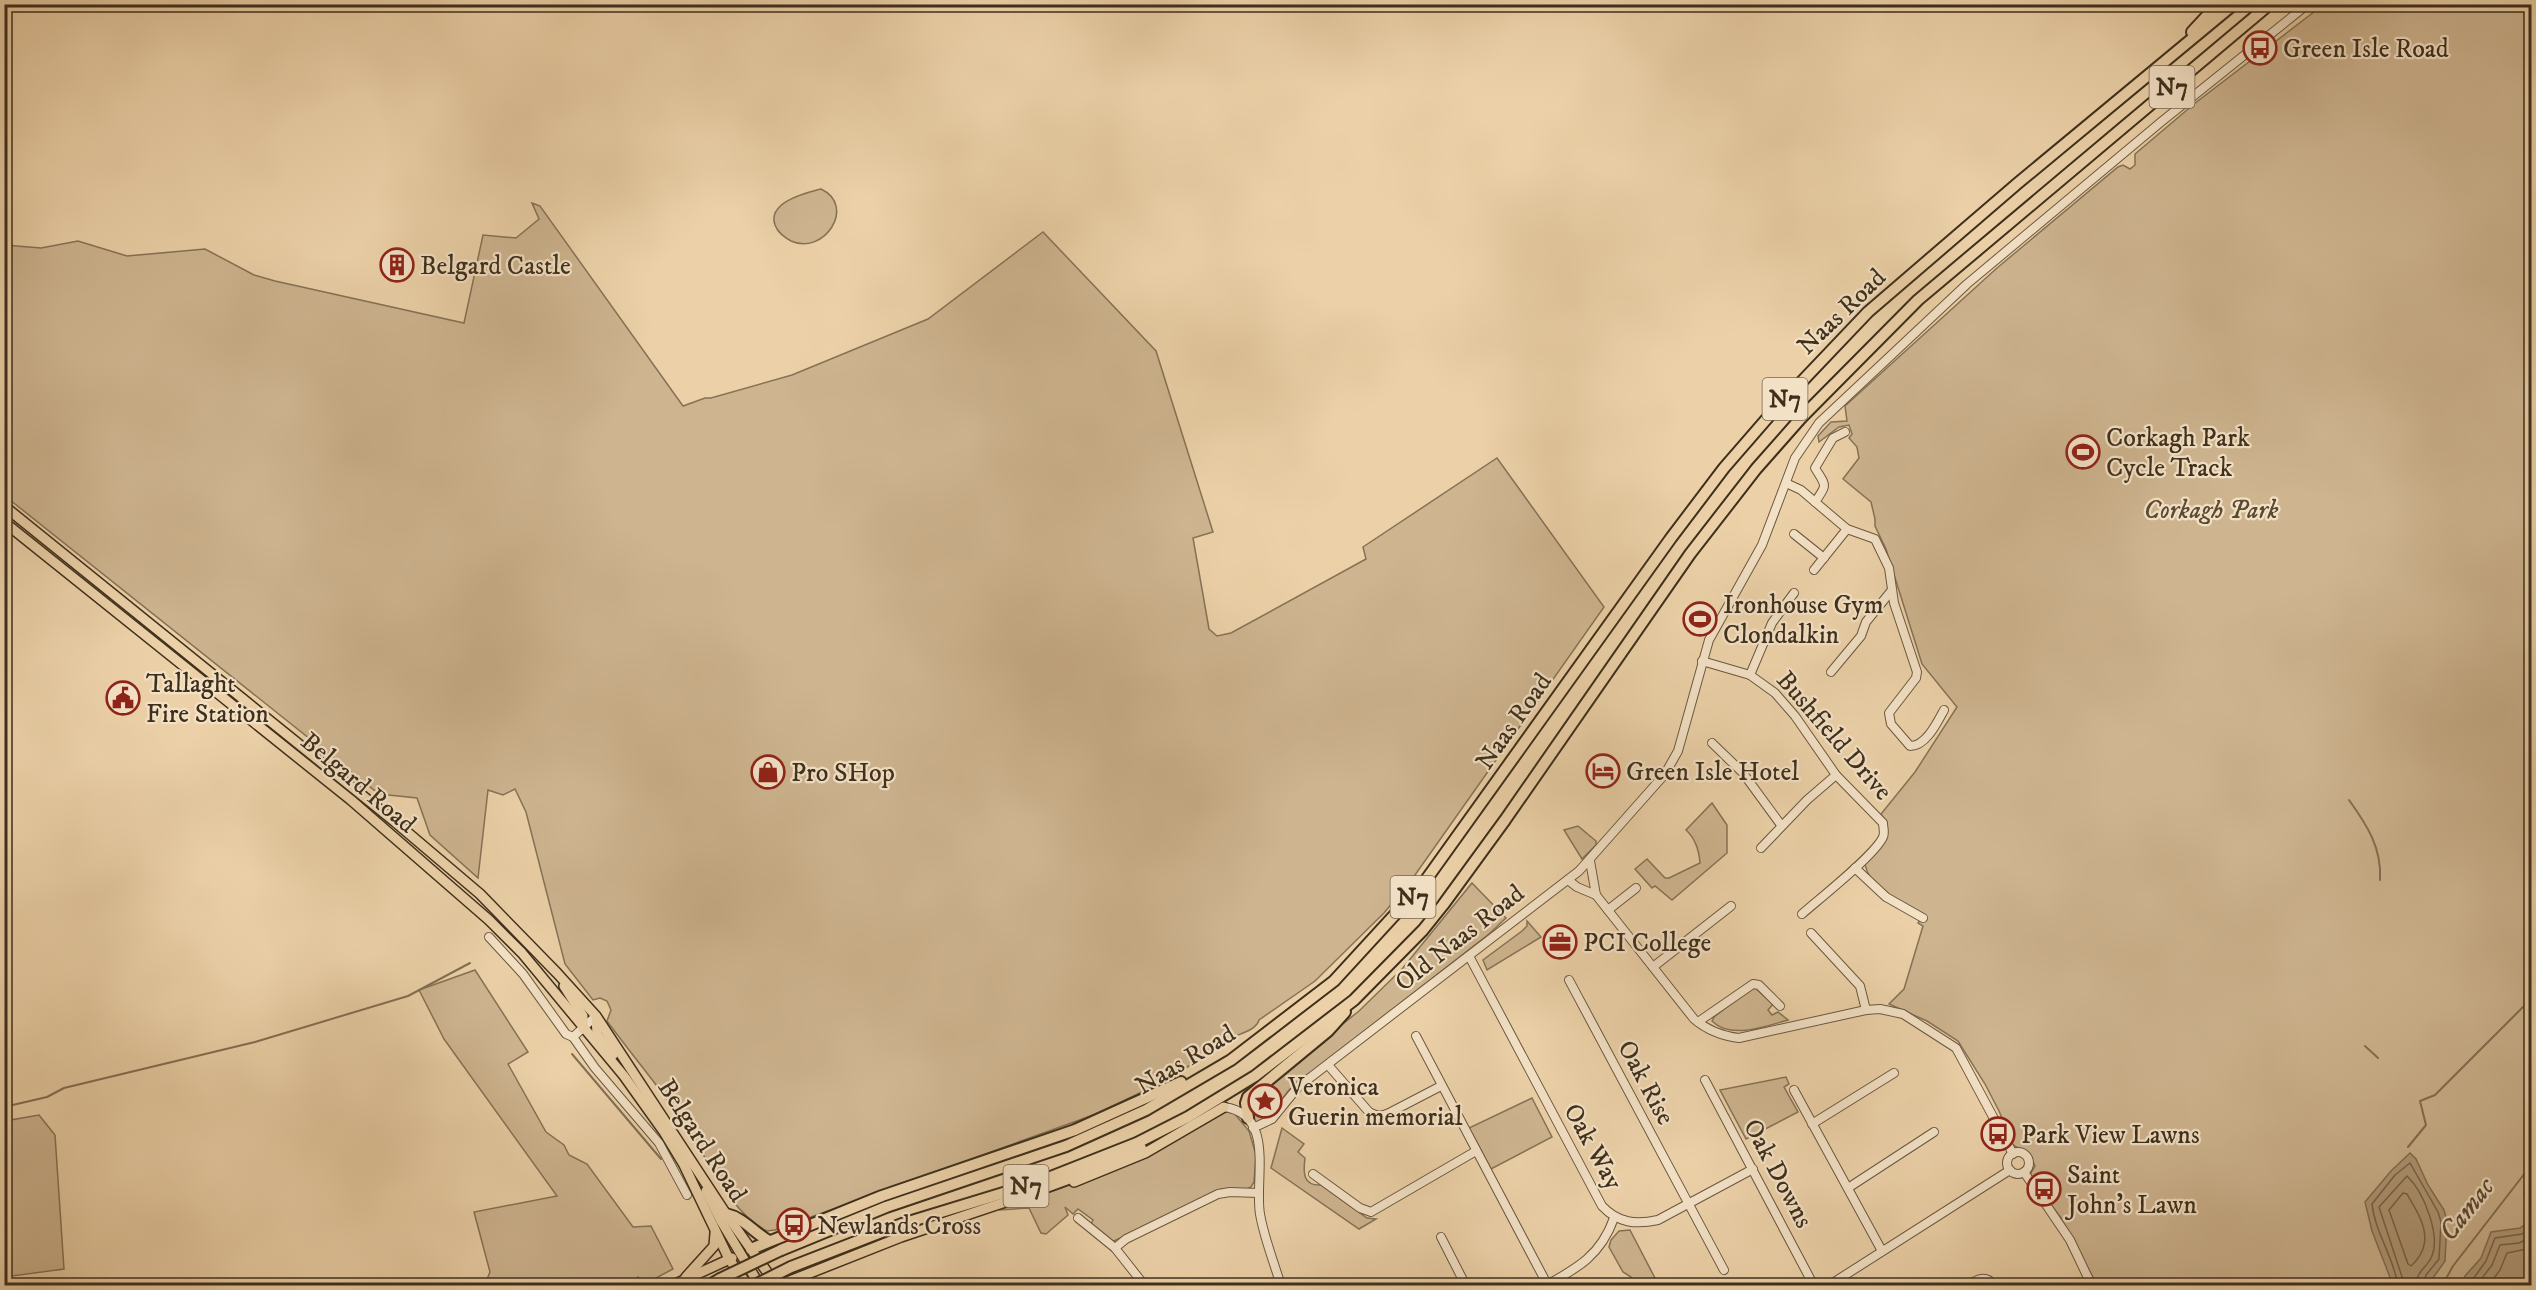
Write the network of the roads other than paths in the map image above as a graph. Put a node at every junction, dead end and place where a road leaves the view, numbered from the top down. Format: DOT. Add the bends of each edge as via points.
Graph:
graph roads {
  1 [pos="2218,4"];
  2 [pos="2234,4"];
  3 [pos="2270,4"];
  4 [pos="2276,4"];
  5 [pos="2308,4"];
  6 [pos="2219,46"];
  7 [pos="2163,63"];
  8 [pos="1845,432"];
  9 [pos="1786,483"];
  10 [pos="1815,502"];
  11 [pos="4,506"];
  12 [pos="4,522"];
  13 [pos="1847,529"];
  14 [pos="1794,534"];
  15 [pos="1824,558"];
  16 [pos="1814,570"];
  17 [pos="1892,590"];
  18 [pos="1794,593"];
  19 [pos="178,648"];
  20 [pos="170,656"];
  21 [pos="1702,661"];
  22 [pos="1831,672"];
  23 [pos="1750,675"];
  24 [pos="1944,710"];
  25 [pos="1712,743"];
  26 [pos="1836,775"];
  27 [pos="1782,825"];
  28 [pos="1761,848"];
  29 [pos="1590,861"];
  30 [pos="1855,868"];
  31 [pos="1568,880"];
  32 [pos="1636,888"];
  33 [pos="1596,895"];
  34 [pos="1731,906"];
  35 [pos="1608,910"];
  36 [pos="1802,914"];
  37 [pos="1923,918"];
  38 [pos="1811,933"];
  39 [pos="489,937"];
  40 [pos="1469,956"];
  41 [pos="1653,967"];
  42 [pos="557,973"];
  43 [pos="1569,980"];
  44 [pos="1354,1000"];
  45 [pos="1780,1005"];
  46 [pos="1870,1010"];
  47 [pos="596,1016"];
  48 [pos="1698,1022"];
  49 [pos="583,1029"];
  50 [pos="1416,1036"];
  51 [pos="573,1037"];
  52 [pos="1231,1060"];
  53 [pos="1328,1065"];
  54 [pos="1894,1073"];
  55 [pos="624,1076"];
  56 [pos="1250,1079"];
  57 [pos="1706,1080"];
  58 [pos="1441,1086"];
  59 [pos="1794,1090"];
  60 [pos="1224,1107"];
  61 [pos="1251,1123"];
  62 [pos="1812,1124"];
  63 [pos="1934,1132"];
  64 [pos="1476,1151"];
  65 [pos="2013,1154"];
  66 [pos="696,1167"];
  67 [pos="1754,1169"];
  68 [pos="2010,1170"];
  69 [pos="2024,1172"];
  70 [pos="1313,1174"];
  71 [pos="1848,1188"];
  72 [pos="1259,1193"];
  73 [pos="687,1195"];
  74 [pos="1016,1198"];
  75 [pos="1689,1204"];
  76 [pos="726,1214"];
  77 [pos="1078,1218"];
  78 [pos="1614,1218"];
  79 [pos="714,1228"];
  80 [pos="1441,1237"];
  81 [pos="769,1241"];
  82 [pos="1116,1248"];
  83 [pos="746,1251"];
  84 [pos="1882,1251"];
  85 [pos="729,1259"];
  86 [pos="1724,1270"];
  87 [pos="811,1272"];
  88 [pos="684,1279"];
  89 [pos="795,1284"];
  90 [pos="1546,1285"];
  91 [pos="672,1286"];
  92 [pos="708,1286"];
  93 [pos="748,1286"];
  94 [pos="753,1286"];
  95 [pos="760,1286"];
  96 [pos="777,1286"];
  97 [pos="1145,1286"];
  98 [pos="1281,1286"];
  99 [pos="1466,1286"];
  100 [pos="1814,1286"];
  101 [pos="1828,1286"];
  102 [pos="1966,1286"];
  103 [pos="1995,1286"];
  104 [pos="2092,1286"];
  1 -- 7 [label="highway, N7"];
  2 -- 7 [label="highway, Naas Road / N7"];
  3 -- 6 [label="highway, Naas Road / N7"];
  4 -- 6 [label="highway, N7"];
  5 -- 9 [label="street" via="2130,147 1926,321 1819,423 1795,458"];
  6 -- 44 [label="highway, Naas Road / N7" via="1918,300 1794,427 1690,554 1443,905"];
  7 -- 52 [label="highway, Naas Road / N7" via="1868,312 1770,416 1671,538 1424,884 1354,963"];
  8 -- 10 [label="street" via="1833,438 1815,468 1825,489"];
  9 -- 10 [label="street"];
  9 -- 21 [label="street, Old Naas Road" via="1762,545 1717,621"];
  10 -- 13 [label="street"];
  11 -- 19 [label="main road, Belgard Road"];
  12 -- 20 [label="main road, Belgard Road"];
  13 -- 15 [label="street"];
  13 -- 17 [label="street" via="1875,539 1889,568"];
  14 -- 15 [label="street"];
  15 -- 16 [label="street"];
  17 -- 22 [label="street"];
  17 -- 24 [label="street" via="1917,672 1889,713 1891,724 1910,746 1917,746"];
  18 -- 23 [label="street" via="1772,622"];
  19 -- 20 [label="main road"];
  19 -- 42 [label="main road, Belgard Road" via="465,881"];
  20 -- 49 [label="main road, Belgard Road" via="351,800 489,920 553,989"];
  21 -- 23 [label="street, Bushfield Drive"];
  21 -- 29 [label="street, Old Naas Road" via="1673,760"];
  23 -- 26 [label="street, Bushfield Drive" via="1775,693 1795,716"];
  25 -- 27 [label="street" via="1743,773"];
  26 -- 27 [label="street"];
  26 -- 30 [label="street, Bushfield Drive" via="1879,817 1884,830 1883,837"];
  27 -- 28 [label="street"];
  29 -- 31 [label="street, Old Naas Road"];
  29 -- 33 [label="street"];
  30 -- 36 [label="street, Bushfield Drive"];
  30 -- 37 [label="street" via="1886,897"];
  31 -- 33 [label="street"];
  31 -- 40 [label="street, Old Naas Road"];
  32 -- 35 [label="street"];
  33 -- 35 [label="street"];
  34 -- 41 [label="street"];
  35 -- 41 [label="street"];
  38 -- 46 [label="street" via="1860,986"];
  39 -- 51 [label="street, Belgard Road" via="523,974 566,1034"];
  40 -- 53 [label="street, Old Naas Road"];
  40 -- 78 [label="street, Oak Way" via="1602,1206"];
  41 -- 48 [label="street"];
  42 -- 47 [label="main road, Belgard Road"];
  42 -- 49 [label="main road, Belgard Road" via="583,1016"];
  43 -- 75 [label="street, Oak Rise"];
  44 -- 56 [label="highway, Naas Road / N7"];
  44 -- 61 [label="highway" via="1328,1031 1248,1097"];
  45 -- 48 [label="street" via="1753,984"];
  46 -- 48 [label="street" via="1739,1038 1718,1034"];
  46 -- 65 [label="street" via="1903,1014 1956,1048"];
  47 -- 49 [label="street"];
  47 -- 55 [label="main road, Belgard Road" via="597,1034"];
  47 -- 66 [label="main road, Belgard Road"];
  49 -- 51 [label="street"];
  49 -- 55 [label="main road, Belgard Road"];
  50 -- 58 [label="street"];
  51 -- 73 [label="street, Belgard Road" via="659,1143"];
  52 -- 81 [label="highway" via="1075,1130 882,1196"];
  52 -- 92 [label="highway, Naas Road / N7, bridge" via="1146,1110 1066,1146 886,1207 781,1250"];
  53 -- 58 [label="street" via="1369,1113 1381,1117"];
  53 -- 61 [label="street, Old Naas Road" via="1291,1093 1272,1119"];
  54 -- 62 [label="street"];
  55 -- 79 [label="main road, Belgard Road" via="664,1132"];
  56 -- 74 [label="highway" via="1221,1102 1146,1146"];
  56 -- 94 [label="highway, Naas Road / N7, bridge" via="1188,1117 1088,1164 902,1224"];
  57 -- 67 [label="street, Oak Downs"];
  58 -- 64 [label="street"];
  59 -- 62 [label="street"];
  60 -- 61 [label="street" via="1232,1108"];
  60 -- 74 [label="main road" via="1118,1165 1057,1188"];
  61 -- 72 [label="street" via="1261,1157"];
  62 -- 71 [label="street"];
  63 -- 71 [label="street"];
  64 -- 70 [label="street" via="1371,1212"];
  64 -- 90 [label="street"];
  65 -- 68 [label="street" via="2007,1163"];
  65 -- 69 [label="street" via="2020,1152 2028,1159 2029,1167"];
  66 -- 76 [label="main road, Belgard Road"];
  66 -- 83 [label="main road" via="721,1221"];
  67 -- 75 [label="street, Oak Way"];
  67 -- 100 [label="street, Oak Downs"];
  68 -- 69 [label="street"];
  68 -- 84 [label="street"];
  69 -- 104 [label="street" via="2064,1230"];
  71 -- 84 [label="street"];
  72 -- 82 [label="street" via="1218,1194 1126,1239"];
  72 -- 98 [label="street" via="1262,1224"];
  74 -- 87 [label="main road"];
  75 -- 78 [label="street, Oak Way" via="1644,1224"];
  75 -- 86 [label="street, Oak Rise"];
  76 -- 81 [label="highway" via="739,1217"];
  76 -- 83 [label="main road, Belgard Road"];
  77 -- 82 [label="street"];
  78 -- 90 [label="street" via="1589,1259"];
  79 -- 85 [label="main road, Belgard Road"];
  79 -- 88 [label="main road" via="714,1246"];
  80 -- 99 [label="street"];
  81 -- 83 [label="highway"];
  82 -- 97 [label="street"];
  83 -- 85 [label="main road"];
  83 -- 95 [label="main road"];
  83 -- 96 [label="main road, Belgard Road"];
  84 -- 101 [label="street"];
  85 -- 88 [label="main road"];
  85 -- 93 [label="main road, Belgard Road"];
  87 -- 89 [label="main road"];
  87 -- 96 [label="main road"];
  88 -- 91 [label="main road"];
  102 -- 103 [label="street" via="1982,1278"];
}
